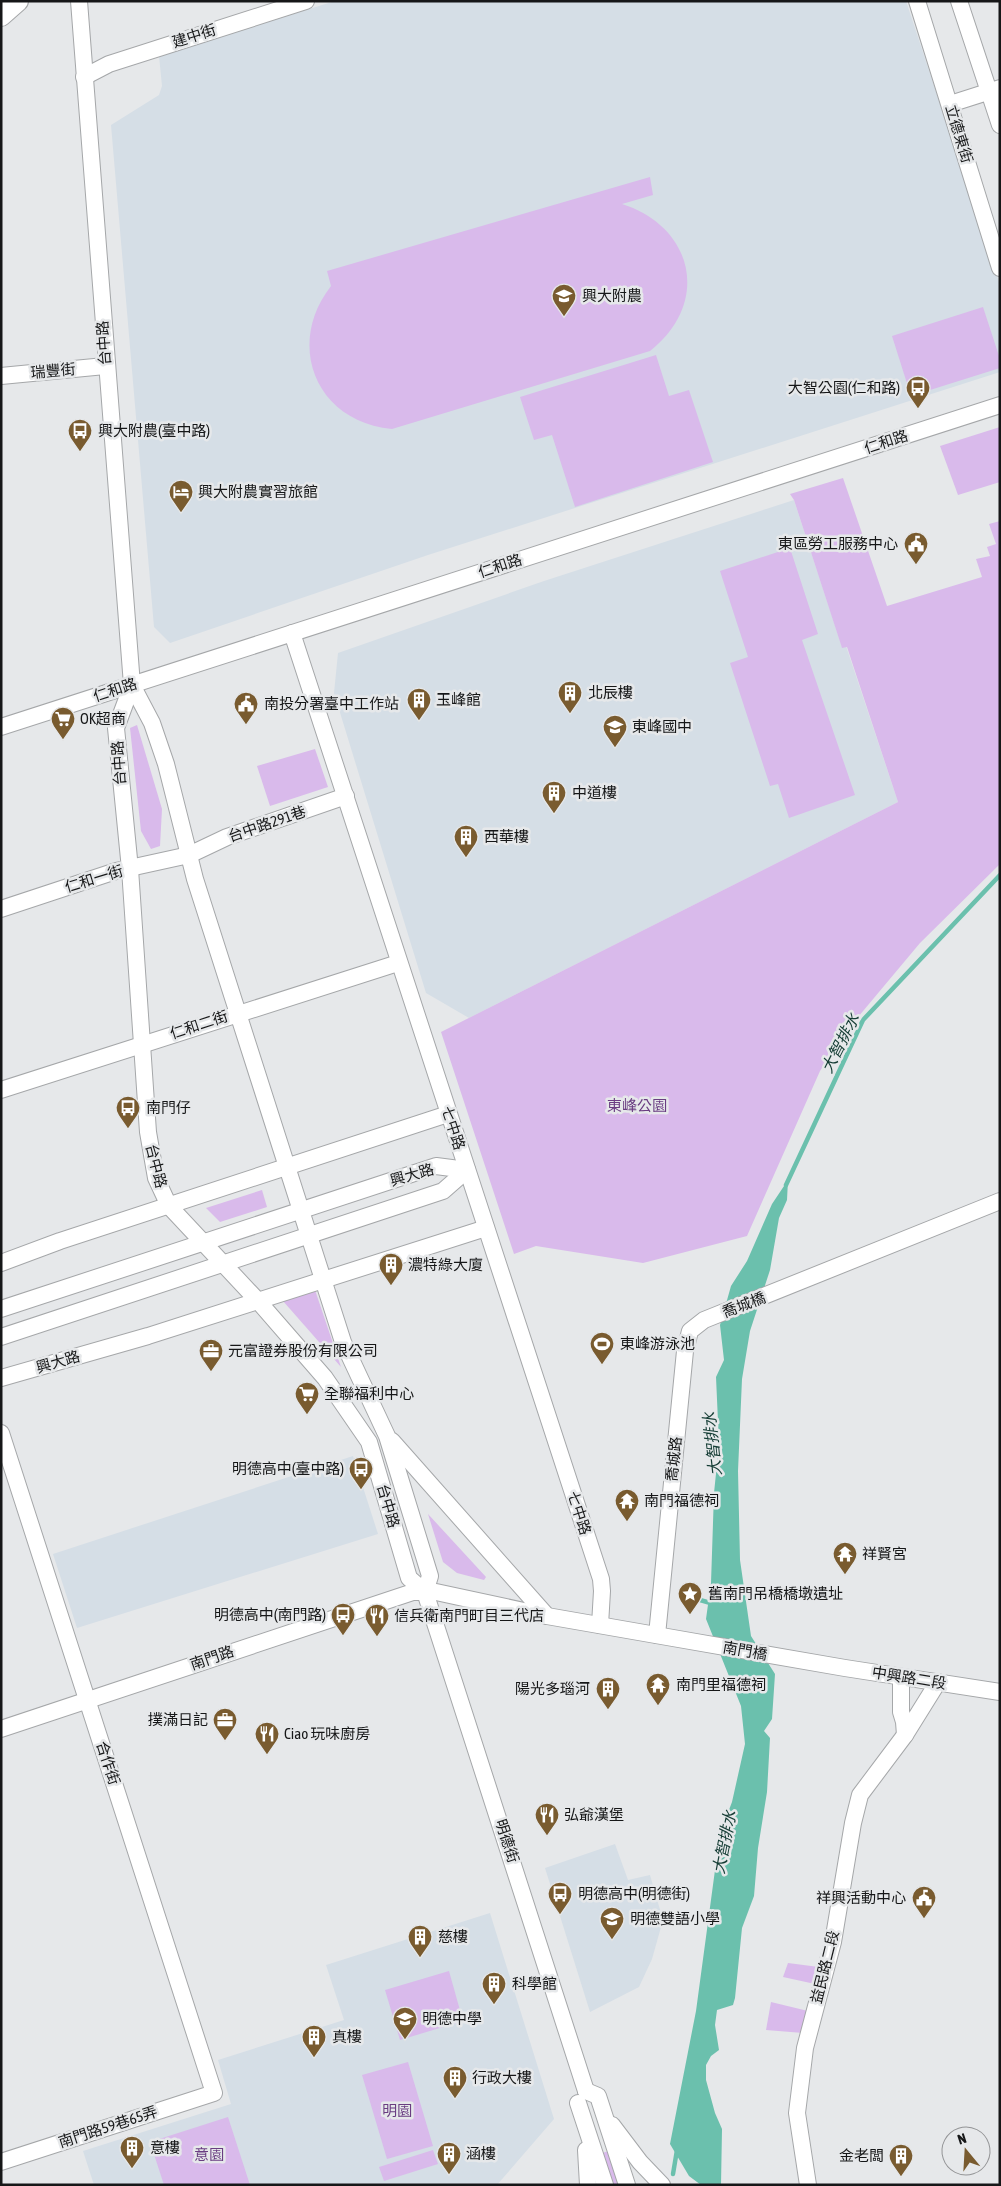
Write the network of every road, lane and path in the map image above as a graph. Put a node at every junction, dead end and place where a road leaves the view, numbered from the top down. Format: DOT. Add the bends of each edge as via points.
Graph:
graph roads {
  1 [pos="18,1"];
  2 [pos="79,1"];
  3 [pos="306,1"];
  4 [pos="917,1"];
  5 [pos="959,1"];
  6 [pos="1,16"];
  7 [pos="84,77"];
  8 [pos="994,90"];
  9 [pos="950,104"];
  10 [pos="1000,125"];
  11 [pos="1000,268"];
  12 [pos="105,366"];
  13 [pos="1,376"];
  14 [pos="1000,405"];
  15 [pos="292,633"];
  16 [pos="132,685"];
  17 [pos="1,727"];
  18 [pos="346,796"];
  19 [pos="189,855"];
  20 [pos="130,869"];
  21 [pos="1,909"];
  22 [pos="398,963"];
  23 [pos="237,1013"];
  24 [pos="142,1044"];
  25 [pos="1,1090"];
  26 [pos="448,1114"];
  27 [pos="287,1167"];
  28 [pos="467,1170"];
  29 [pos="1000,1201"];
  30 [pos="169,1206"];
  31 [pos="301,1211"];
  32 [pos="486,1228"];
  33 [pos="309,1235"];
  34 [pos="204,1243"];
  35 [pos="1,1263"];
  36 [pos="223,1263"];
  37 [pos="323,1280"];
  38 [pos="258,1301"];
  39 [pos="1,1309"];
  40 [pos="704,1320"];
  41 [pos="1,1337"];
  42 [pos="1,1378"];
  43 [pos="1,1433"];
  44 [pos="387,1436"];
  45 [pos="424,1592"];
  46 [pos="547,1616"];
  47 [pos="600,1625"];
  48 [pos="665,1637"];
  49 [pos="818,1664"];
  50 [pos="901,1677"];
  51 [pos="938,1682"];
  52 [pos="1000,1692"];
  53 [pos="87,1700"];
  54 [pos="1,1729"];
  55 [pos="905,1734"];
  56 [pos="214,2093"];
  57 [pos="582,2097"];
  58 [pos="605,2116"];
  59 [pos="1,2162"];
  60 [pos="588,2185"];
  61 [pos="605,2185"];
  62 [pos="627,2185"];
  63 [pos="662,2185"];
  64 [pos="808,2185"];
  1 -- 6 [label="main road"];
  2 -- 7 [label="street, 台中路"];
  3 -- 7 [label="street, 建中街" via="109,64"];
  4 -- 9 [label="street, 立德東街"];
  5 -- 8 [label="street"];
  7 -- 12 [label="street, 台中路"];
  8 -- 9 [label="street"];
  8 -- 10 [label="street"];
  9 -- 11 [label="street, 立德東街"];
  12 -- 13 [label="street, 瑞豐街"];
  12 -- 16 [label="street, 台中路"];
  14 -- 15 [label="street, 仁和路"];
  15 -- 16 [label="street, 仁和路"];
  15 -- 18 [label="street, 七中路"];
  16 -- 17 [label="street, 仁和路"];
  16 -- 19 [label="street, 台中路" via="152,723 166,764"];
  16 -- 20 [label="street, 台中路" via="116,728"];
  18 -- 19 [label="street, 台中路291巷" via="227,838"];
  18 -- 22 [label="street, 七中路"];
  19 -- 20 [label="street, 仁和一街"];
  19 -- 23 [label="street, 台中路"];
  20 -- 21 [label="street, 仁和一街"];
  20 -- 24 [label="street, 台中路"];
  22 -- 23 [label="street, 仁和二街"];
  22 -- 26 [label="street, 七中路"];
  23 -- 24 [label="street, 仁和二街"];
  23 -- 27 [label="street, 台中路"];
  24 -- 25 [label="street, 仁和二街"];
  24 -- 30 [label="street, 台中路" via="153,1168"];
  26 -- 27 [label="street"];
  26 -- 28 [label="street, 七中路"];
  27 -- 30 [label="street"];
  27 -- 31 [label="street, 台中路"];
  28 -- 31 [label="street, 興大路" via="436,1166"];
  28 -- 32 [label="street, 七中路"];
  28 -- 33 [label="street, 興大路" via="443,1191"];
  29 -- 40 [label="street, 喬城橋"];
  30 -- 34 [label="street, 台中路"];
  30 -- 35 [label="street"];
  31 -- 33 [label="street, 台中路"];
  31 -- 34 [label="street, 興大路"];
  32 -- 37 [label="street, 興大路"];
  32 -- 47 [label="street, 七中路" via="601,1579"];
  33 -- 36 [label="street, 興大路"];
  33 -- 37 [label="street, 台中路"];
  34 -- 36 [label="street, 台中路"];
  34 -- 39 [label="street, 興大路"];
  36 -- 38 [label="street, 台中路"];
  36 -- 41 [label="street, 興大路"];
  37 -- 38 [label="street, 興大路"];
  37 -- 44 [label="street, 台中路" via="343,1342"];
  38 -- 42 [label="street, 興大路"];
  38 -- 45 [label="street, 台中路" via="325,1378 369,1442 409,1578"];
  40 -- 48 [label="street, 喬城路" via="690,1331 685,1351"];
  43 -- 53 [label="street, 合作街"];
  44 -- 45 [label="street, 台中路" via="430,1576"];
  44 -- 46 [label="street, 台中路"];
  45 -- 46 [label="street"];
  45 -- 53 [label="street, 南門路" via="413,1592"];
  45 -- 57 [label="street, 明德街"];
  46 -- 47 [label="street"];
  47 -- 48 [label="street"];
  48 -- 49 [label="street, 南門橋"];
  49 -- 50 [label="street, 中興路二段"];
  50 -- 51 [label="street, 中興路二段"];
  50 -- 55 [label="street" via="900,1712"];
  51 -- 52 [label="street, 中興路二段"];
  51 -- 55 [label="street, 益民路二段"];
  53 -- 54 [label="street, 南門路"];
  53 -- 56 [label="street, 合作街"];
  55 -- 64 [label="street, 益民路二段" via="860,1795 833,1942 809,2026 798,2113"];
  56 -- 59 [label="street, 南門路59巷65弄"];
  57 -- 58 [label="street, 明德街" via="598,2096"];
  57 -- 60 [label="street"];
  57 -- 61 [label="street, 明德街"];
  58 -- 62 [label="street, 明德街"];
  58 -- 63 [label="street"];
}
